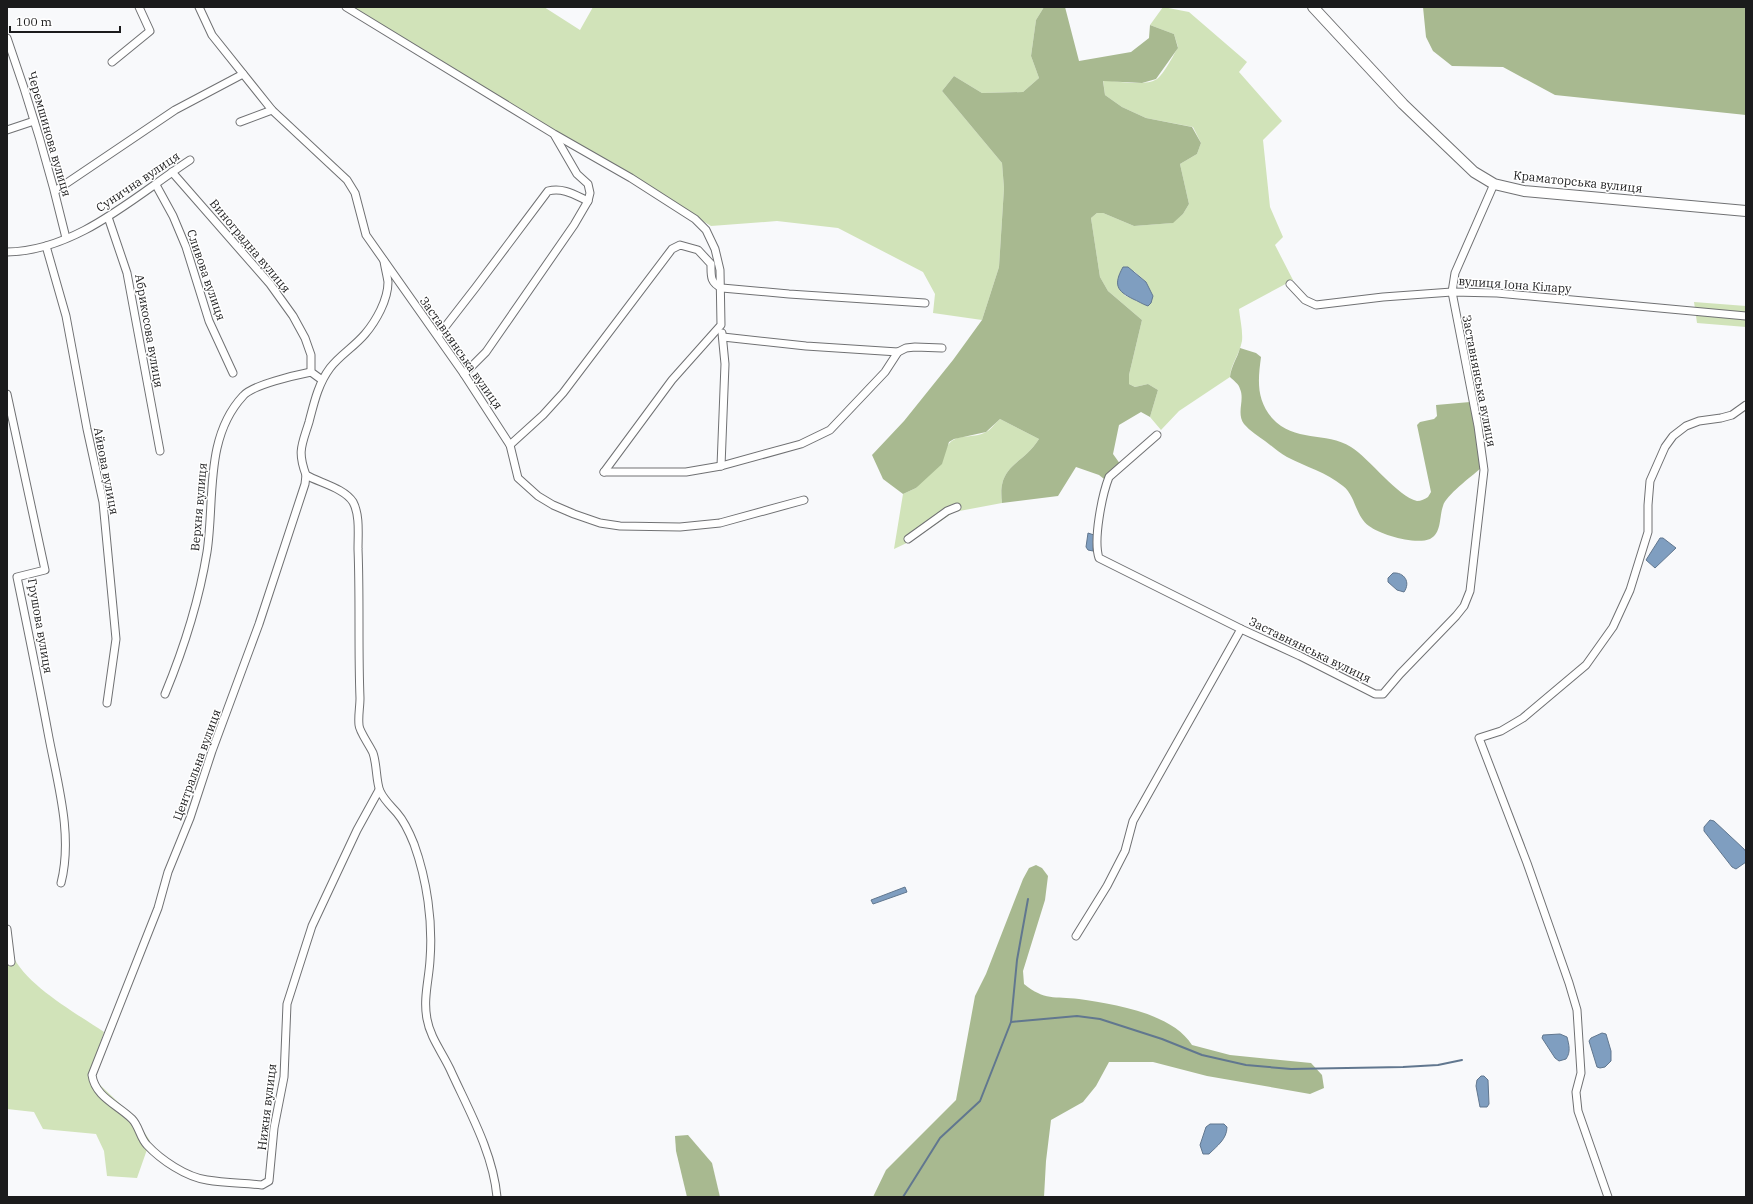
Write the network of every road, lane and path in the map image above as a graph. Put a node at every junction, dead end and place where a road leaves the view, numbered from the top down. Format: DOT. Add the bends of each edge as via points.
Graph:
graph roads {
  1 [pos="139,7"];
  2 [pos="199,7"];
  3 [pos="346,7"];
  4 [pos="1313,7"];
  5 [pos="7,39"];
  6 [pos="112,62"];
  7 [pos="242,74"];
  8 [pos="272,110"];
  9 [pos="34,121"];
  10 [pos="240,122"];
  11 [pos="7,130"];
  12 [pos="554,134"];
  13 [pos="190,160"];
  14 [pos="172,172"];
  15 [pos="1494,184"];
  16 [pos="156,185"];
  17 [pos="55,191"];
  18 [pos="588,201"];
  19 [pos="1746,211"];
  20 [pos="108,218"];
  21 [pos="66,238"];
  22 [pos="46,246"];
  23 [pos="7,252"];
  24 [pos="384,261"];
  25 [pos="1290,284"];
  26 [pos="722,288"];
  27 [pos="1452,292"];
  28 [pos="925,303"];
  29 [pos="1746,316"];
  30 [pos="721,325"];
  31 [pos="438,336"];
  32 [pos="722,337"];
  33 [pos="942,348"];
  34 [pos="898,352"];
  35 [pos="311,372"];
  36 [pos="234,373"];
  37 [pos="464,374"];
  38 [pos="322,380"];
  39 [pos="7,394"];
  40 [pos="1746,405"];
  41 [pos="1157,435"];
  42 [pos="510,445"];
  43 [pos="160,451"];
  44 [pos="721,466"];
  45 [pos="306,475"];
  46 [pos="804,500"];
  47 [pos="957,506"];
  48 [pos="908,539"];
  49 [pos="1241,629"];
  50 [pos="165,694"];
  51 [pos="107,703"];
  52 [pos="379,790"];
  53 [pos="61,883"];
  54 [pos="7,929"];
  55 [pos="1076,936"];
  56 [pos="11,962"];
  57 [pos="99,1059"];
  58 [pos="497,1197"];
  59 [pos="1608,1197"];
  1 -- 6 [label="street" via="150,31"];
  2 -- 7 [label="street, Заставнянська вулиця" via="212,35"];
  3 -- 12 [label="street"];
  4 -- 15 [label="street, Краматорська вулиця" via="1403,104 1474,172"];
  5 -- 9 [label="street, Черемшинова вулиця"];
  7 -- 8 [label="street, Заставнянська вулиця"];
  7 -- 17 [label="street" via="174,110"];
  8 -- 10 [label="street"];
  8 -- 24 [label="street, Заставнянська вулиця" via="347,180 355,193 366,235"];
  9 -- 11 [label="street"];
  9 -- 17 [label="street, Черемшинова вулиця"];
  12 -- 18 [label="street" via="577,174 588,184"];
  12 -- 26 [label="street" via="631,178 695,219 706,230 715,249"];
  13 -- 14 [label="street, Сунична вулиця"];
  14 -- 16 [label="street, Сунична вулиця"];
  14 -- 35 [label="street, Виноградна вулиця" via="270,284 293,316 311,355"];
  15 -- 19 [label="street, Краматорська вулиця" via="1524,191"];
  15 -- 27 [label="street, Заставнянська вулиця" via="1455,273"];
  16 -- 20 [label="street, Сунична вулиця"];
  16 -- 36 [label="street, Сливова вулиця" via="186,247 209,321"];
  17 -- 21 [label="street, Черемшинова вулиця"];
  18 -- 31 [label="street" via="556,188 548,191"];
  18 -- 37 [label="street" via="574,226 486,352"];
  20 -- 21 [label="street, Сунична вулиця"];
  20 -- 43 [label="street, Абрикосова вулиця" via="127,273"];
  21 -- 22 [label="street, Сунична вулиця"];
  22 -- 23 [label="street, Сунична вулиця" via="22,252"];
  22 -- 51 [label="street, Айвова вулиця" via="66,316 103,502 116,639"];
  24 -- 31 [label="street, Заставнянська вулиця"];
  24 -- 38 [label="street" via="388,282 380,310 365,334 330,368"];
  25 -- 27 [label="street, вулиця Іона Кілару" via="1305,300 1316,305"];
  26 -- 28 [label="street"];
  26 -- 30 [label="street"];
  26 -- 42 [label="street" via="711,279 711,264 698,250 680,245 672,249 563,393"];
  27 -- 29 [label="street, вулиця Іона Кілару" via="1497,292"];
  27 -- 49 [label="street, Заставнянська вулиця" via="1484,470 1470,591 1464,606 1388,690 1378,695"];
  30 -- 32 [label="street"];
  30 -- 44 [label="street" via="672,380 604,472 686,472"];
  31 -- 37 [label="street, Заставнянська вулиця"];
  32 -- 34 [label="street"];
  32 -- 44 [label="street" via="725,364"];
  33 -- 34 [label="street" via="915,347"];
  34 -- 44 [label="street" via="885,372 830,430 801,444"];
  35 -- 38 [label="street"];
  35 -- 50 [label="street, Верхня вулиця" via="279,379 244,394 229,415 219,439 215,458 207,553 194,616"];
  37 -- 42 [label="street, Заставнянська вулиця"];
  38 -- 45 [label="street" via="301,446 301,461"];
  39 -- 53 [label="street, Грушова вулиця" via="45,570 17,577 62,805 67,849"];
  40 -- 59 [label="street" via="1732,415 1699,420 1686,426 1665,446 1650,481 1648,532 1630,590 1613,627 1586,665 1523,718 1479,738 1527,863 1573,996 1580,1036 1581,1073 1576,1092 1578,1111"];
  41 -- 49 [label="street, Заставнянська вулиця" via="1109,477 1105,486 1097,536 1096,550 1099,558"];
  42 -- 46 [label="street, Заставнянська вулиця" via="518,478 526,486 553,505 600,523 680,527 720,523"];
  45 -- 52 [label="street" via="346,494 353,503 357,518 360,602 359,727 373,753 378,771"];
  45 -- 57 [label="street, Центральна вулиця" via="254,638 190,818 168,872 158,908"];
  47 -- 48 [label="street"];
  49 -- 55 [label="street" via="1133,821 1125,850 1107,886"];
  52 -- 57 [label="street, Нижня вулиця" via="357,830 312,926 287,1004 284,1077 274,1128 269,1181 262,1185 206,1180 162,1160 145,1144 132,1119 100,1091 93,1081 92,1075"];
  52 -- 58 [label="street" via="401,819 413,842 422,869 428,898 430,935 427,1020 475,1124 496,1184"];
  54 -- 56 [label="street"];
}
